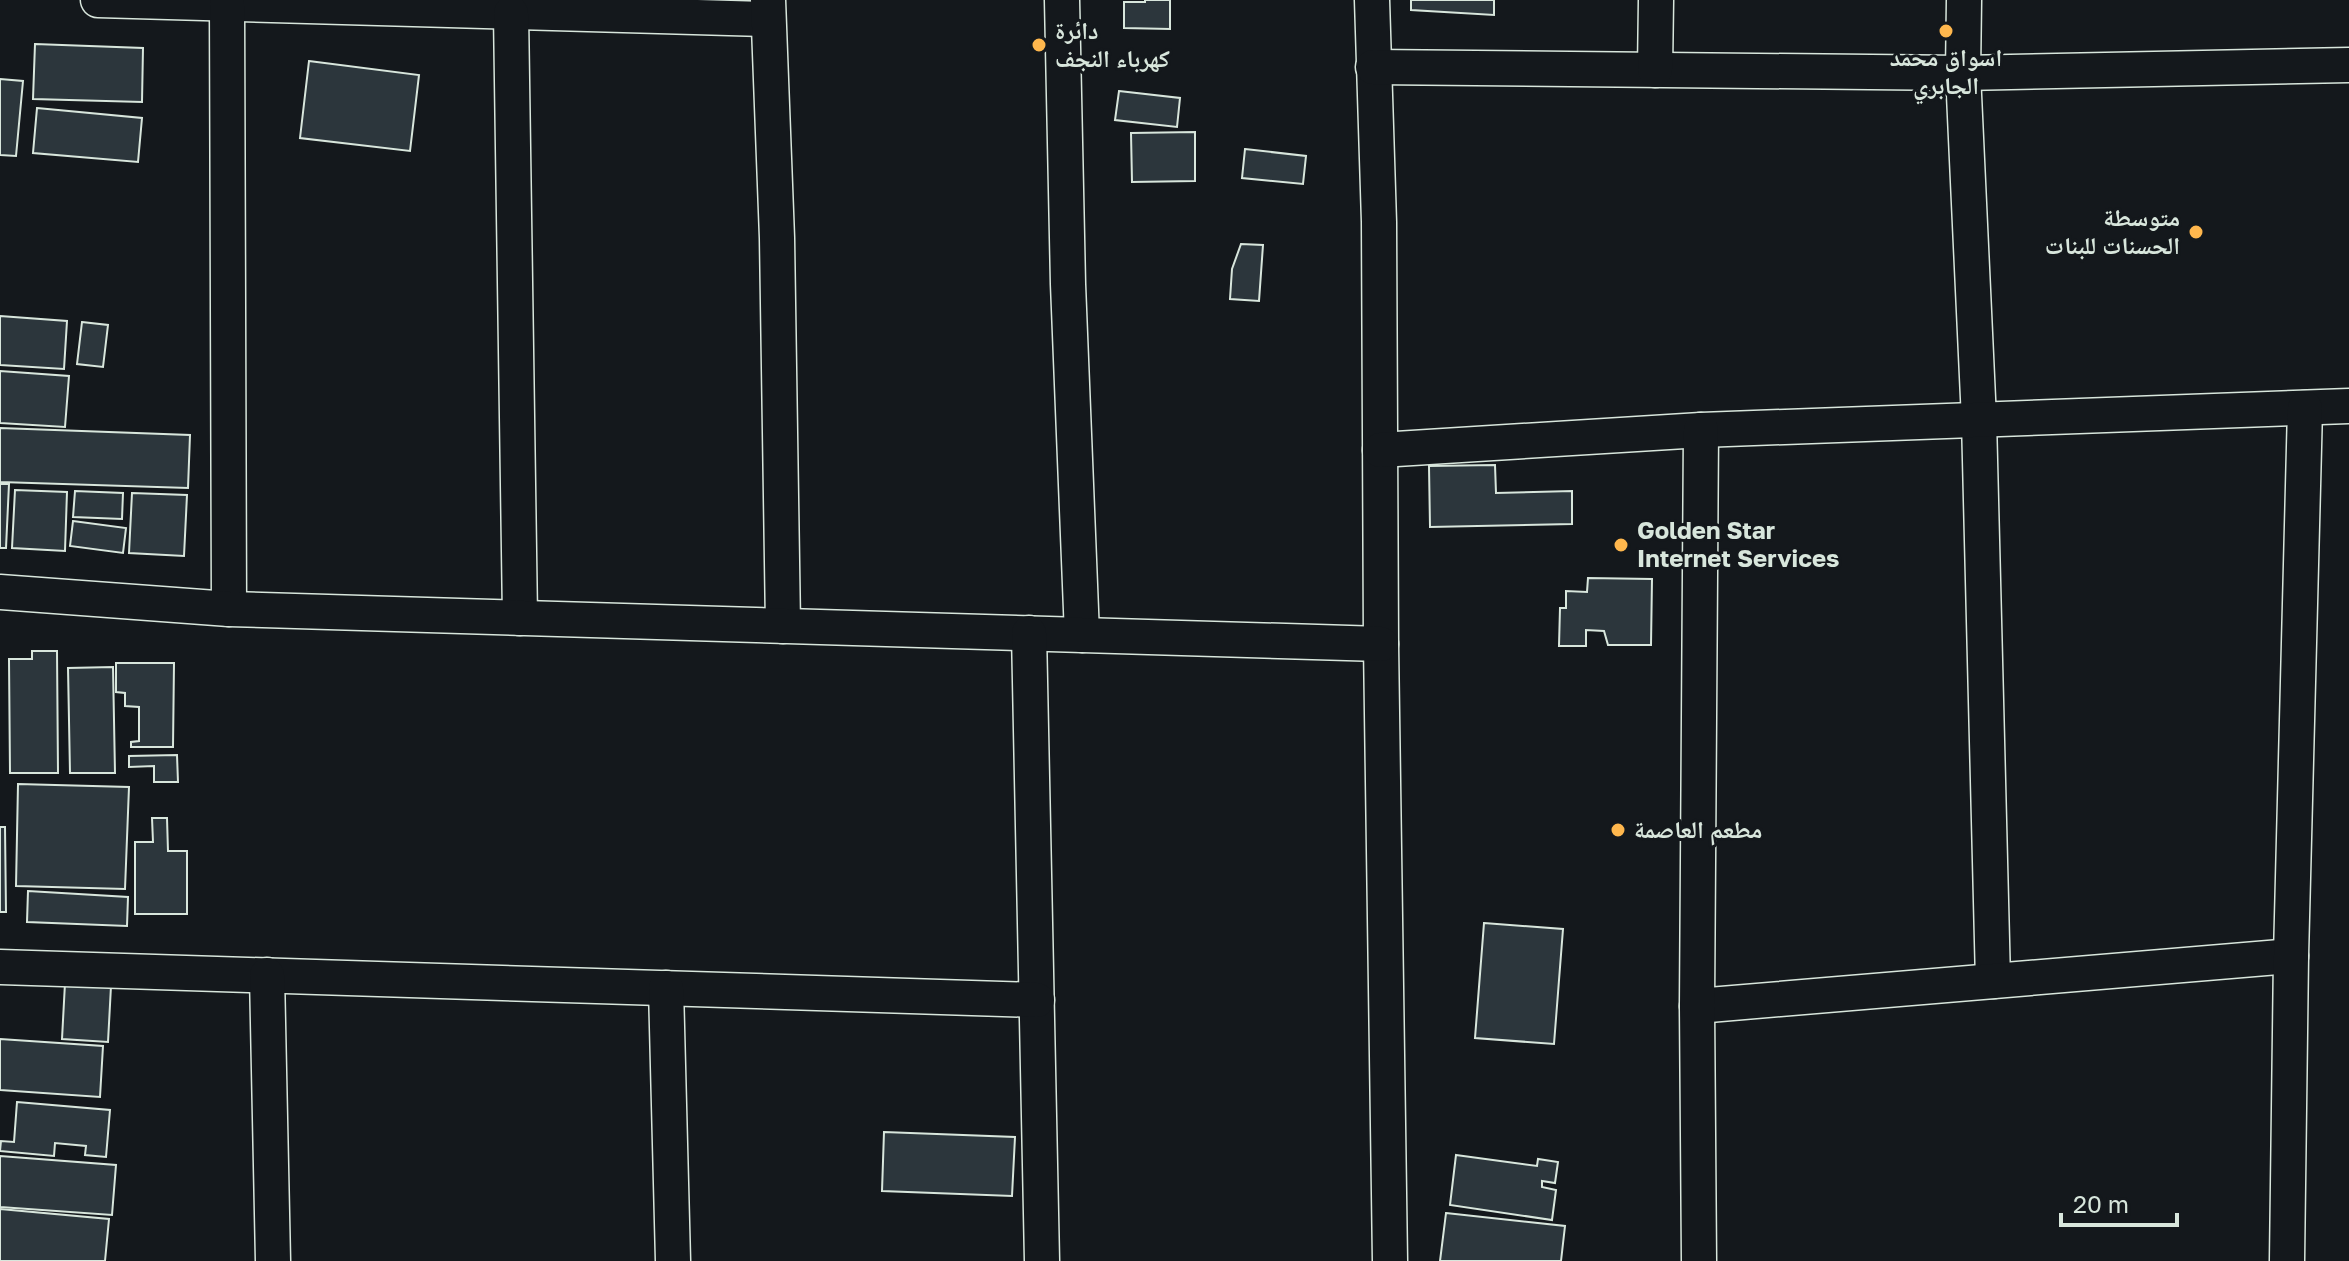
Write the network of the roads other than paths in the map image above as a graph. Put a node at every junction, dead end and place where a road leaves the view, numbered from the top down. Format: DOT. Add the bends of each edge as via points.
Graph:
graph roads {
  1 [pos="98,0"];
  2 [pos="1062,0"];
  3 [pos="1372,0"];
  4 [pos="1656,0"];
  5 [pos="1964,0"];
  6 [pos="227,4"];
  7 [pos="768,10"];
  8 [pos="511,13"];
  9 [pos="2349,65"];
  10 [pos="1373,67"];
  11 [pos="1655,70"];
  12 [pos="1963,73"];
  13 [pos="2349,406"];
  14 [pos="2305,408"];
  15 [pos="1979,420"];
  16 [pos="1701,430"];
  17 [pos="1380,450"];
  18 [pos="0,592"];
  19 [pos="229,609"];
  20 [pos="520,618"];
  21 [pos="783,626"];
  22 [pos="1029,633"];
  23 [pos="1082,635"];
  24 [pos="1381,644"];
  25 [pos="2291,956"];
  26 [pos="0,967"];
  27 [pos="267,975"];
  28 [pos="1993,981"];
  29 [pos="666,988"];
  30 [pos="1037,1000"];
  31 [pos="1697,1006"];
  32 [pos="273,1261"];
  33 [pos="287,1261"];
  34 [pos="673,1261"];
  35 [pos="1042,1261"];
  36 [pos="1390,1261"];
  37 [pos="1699,1261"];
  38 [pos="2287,1261"];
  1 -- 6 [label="street"];
  2 -- 23 [label="street"];
  3 -- 10 [label="street"];
  4 -- 11 [label="street"];
  5 -- 12 [label="street"];
  6 -- 8 [label="street"];
  6 -- 19 [label="street"];
  7 -- 8 [label="street"];
  7 -- 21 [label="street"];
  8 -- 20 [label="street"];
  9 -- 12 [label="street"];
  10 -- 11 [label="street"];
  10 -- 17 [label="street"];
  11 -- 12 [label="street"];
  12 -- 15 [label="street"];
  13 -- 14 [label="street"];
  14 -- 15 [label="street"];
  14 -- 25 [label="street"];
  15 -- 16 [label="street"];
  15 -- 28 [label="street"];
  16 -- 17 [label="street"];
  16 -- 31 [label="street"];
  17 -- 24 [label="street"];
  18 -- 19 [label="street"];
  19 -- 20 [label="street"];
  20 -- 21 [label="street"];
  21 -- 22 [label="street"];
  22 -- 23 [label="street"];
  22 -- 30 [label="street"];
  23 -- 24 [label="street"];
  24 -- 36 [label="street"];
  25 -- 28 [label="street"];
  25 -- 38 [label="street"];
  26 -- 27 [label="street"];
  27 -- 29 [label="street"];
  27 -- 32 [label="street"];
  28 -- 31 [label="street"];
  29 -- 30 [label="street"];
  29 -- 34 [label="street"];
  30 -- 35 [label="street"];
  31 -- 37 [label="street"];
  32 -- 33 [label="street"];
}
